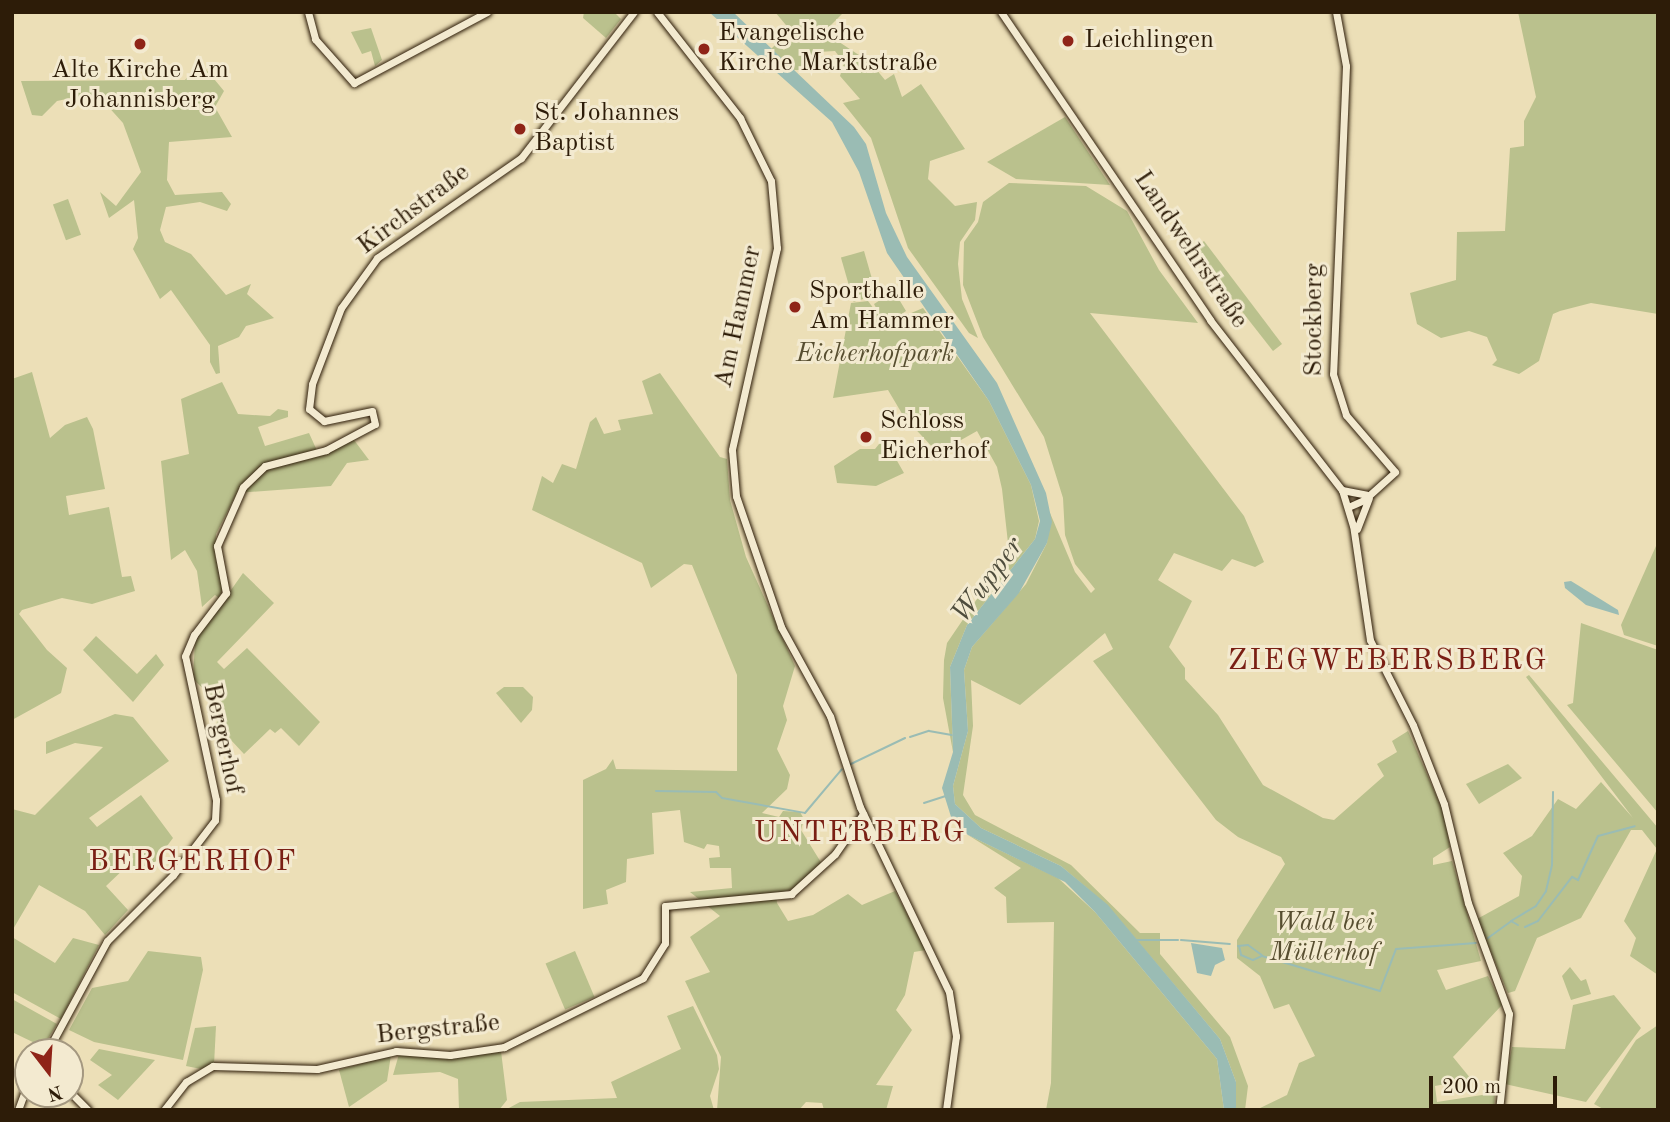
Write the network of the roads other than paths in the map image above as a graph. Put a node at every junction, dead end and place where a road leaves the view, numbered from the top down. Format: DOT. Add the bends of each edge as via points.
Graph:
graph roads {
  1 [pos="308,12"];
  2 [pos="487,12"];
  3 [pos="634,12"];
  4 [pos="657,12"];
  5 [pos="1001,12"];
  6 [pos="1336,12"];
  7 [pos="1342,490"];
  8 [pos="1371,494"];
  9 [pos="1348,507"];
  10 [pos="1356,545"];
  11 [pos="189,645"];
  12 [pos="863,814"];
  13 [pos="56,1038"];
  14 [pos="164,1110"];
  15 [pos="946,1110"];
  16 [pos="1499,1110"];
  1 -- 2 [label="main road" via="315,39 354,83"];
  3 -- 11 [label="main road, Kirchstraße" via="521,158 387,249 365,271 339,314 308,401 319,420 366,410 375,414 375,424 326,450 265,466 247,481 217,546 226,593"];
  4 -- 12 [label="main road, Am Hammer" via="722,95 762,156 771,181 778,226 775,266 732,450 741,518 781,627 834,726"];
  5 -- 7 [label="main road, Landwehrstraße" via="1210,320"];
  6 -- 8 [label="main road, Stockberg" via="1346,66 1333,374 1346,415 1392,464 1392,477"];
  7 -- 8 [label="main road"];
  7 -- 9 [label="main road, Landwehrstraße"];
  8 -- 9 [label="main road, Stockberg"];
  8 -- 10 [label="main road" via="1358,517"];
  9 -- 10 [label="main road"];
  10 -- 16 [label="main road" via="1372,645 1413,725 1444,804 1468,903 1510,1022"];
  11 -- 13 [label="main road, Bergerhof" via="186,671 217,810 196,846 107,941"];
  12 -- 14 [label="main road, Bergstraße" via="835,854 791,894 666,906 662,948 636,983 504,1047 450,1055 396,1051 317,1069 213,1066 186,1082"];
  12 -- 15 [label="main road" via="949,992 956,1036"];
}
